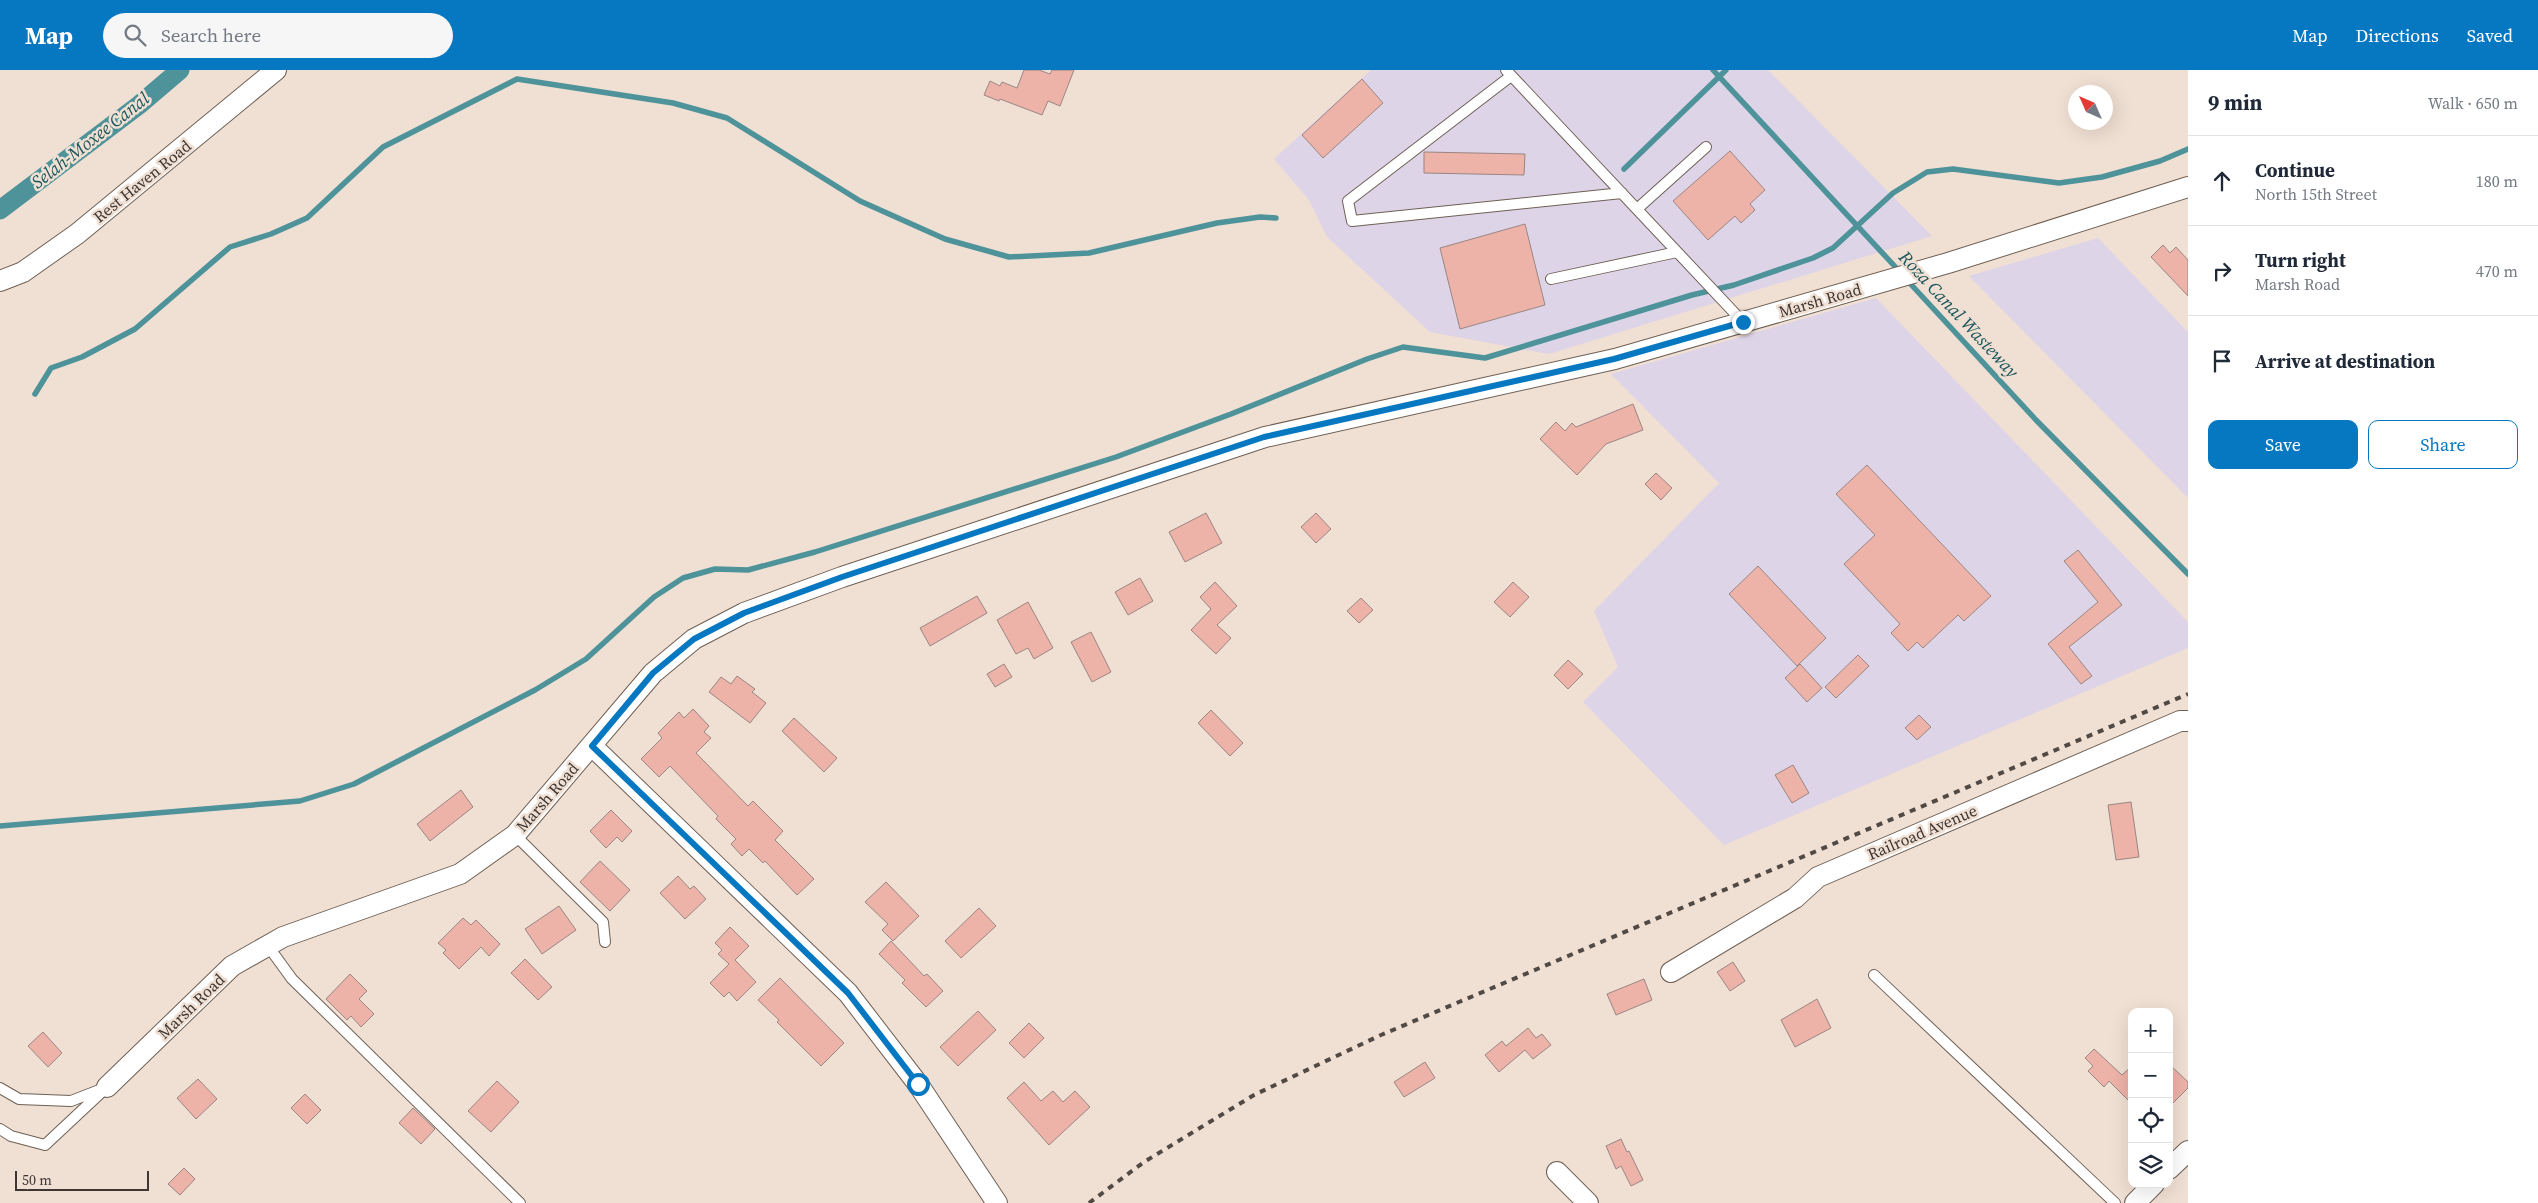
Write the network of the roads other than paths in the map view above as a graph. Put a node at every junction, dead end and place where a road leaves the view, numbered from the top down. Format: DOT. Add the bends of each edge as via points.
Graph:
graph roads {
  1 [pos="276,70"];
  2 [pos="1508,73"];
  3 [pos="1706,147"];
  4 [pos="2188,187"];
  5 [pos="1622,193"];
  6 [pos="1637,210"];
  7 [pos="1677,252"];
  8 [pos="1551,279"];
  9 [pos="0,281"];
  10 [pos="1743,322"];
  11 [pos="2188,721"];
  12 [pos="592,746"];
  13 [pos="515,835"];
  14 [pos="605,942"];
  15 [pos="268,946"];
  16 [pos="1671,972"];
  17 [pos="1874,975"];
  18 [pos="108,1087"];
  19 [pos="0,1088"];
  20 [pos="0,1129"];
  21 [pos="2188,1151"];
  22 [pos="2173,1165"];
  23 [pos="1557,1172"];
  24 [pos="520,1203"];
  25 [pos="997,1203"];
  26 [pos="1588,1203"];
  27 [pos="2115,1203"];
  1 -- 9 [label="street, Rest Haven Road" via="77,234 23,272"];
  2 -- 5 [label="lane"];
  2 -- 5 [label="lane" via="1348,201 1352,221"];
  3 -- 6 [label="lane"];
  4 -- 10 [label="street, Marsh Road" via="1948,263"];
  5 -- 6 [label="lane"];
  6 -- 7 [label="lane"];
  7 -- 8 [label="lane"];
  7 -- 10 [label="lane"];
  10 -- 12 [label="street, Marsh Road" via="1614,359 1264,437 880,564 744,613 694,639 653,673"];
  11 -- 16 [label="street, Railroad Avenue" via="2180,721 1818,877 1795,898"];
  12 -- 13 [label="street, Marsh Road"];
  12 -- 25 [label="street" via="848,993 918,1084"];
  13 -- 14 [label="lane" via="603,922"];
  13 -- 15 [label="street, Marsh Road" via="460,874 283,937"];
  15 -- 18 [label="street, Marsh Road" via="232,966"];
  15 -- 24 [label="lane" via="292,979"];
  17 -- 27 [label="lane"];
  18 -- 19 [label="lane" via="71,1101 19,1099"];
  18 -- 20 [label="lane, Marsh Road" via="45,1145 11,1136"];
  21 -- 22 [label="street"];
  23 -- 26 [label="street"];
}
